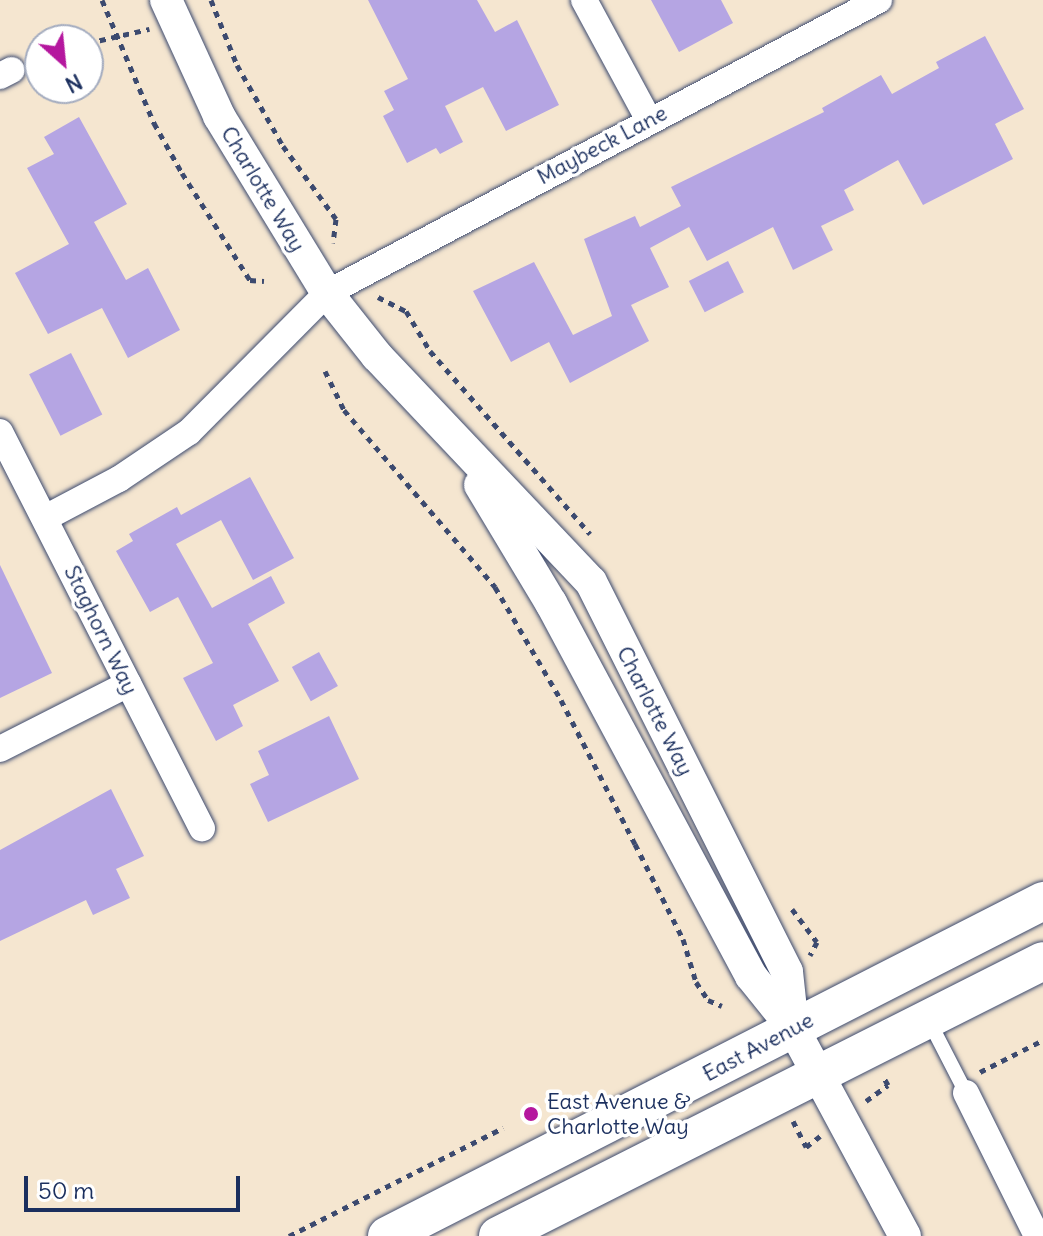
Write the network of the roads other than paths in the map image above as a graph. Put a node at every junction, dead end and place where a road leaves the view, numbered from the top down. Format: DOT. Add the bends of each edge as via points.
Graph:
graph roads {
  1 [pos="584,0"];
  2 [pos="879,0"];
  3 [pos="171,12"];
  4 [pos="649,120"];
  5 [pos="327,293"];
  6 [pos="0,432"];
  7 [pos="449,434"];
  8 [pos="45,518"];
  9 [pos="128,684"];
  10 [pos="0,749"];
  11 [pos="202,829"];
  12 [pos="1043,901"];
  13 [pos="1043,961"];
  14 [pos="928,1018"];
  15 [pos="793,1028"];
  16 [pos="818,1073"];
  17 [pos="964,1087"];
  18 [pos="387,1236"];
  19 [pos="498,1236"];
  20 [pos="905,1236"];
  21 [pos="1037,1236"];
  1 -- 4 [label="street"];
  2 -- 4 [label="street, Maybeck Lane"];
  3 -- 5 [label="street, Charlotte Way" via="219,116"];
  4 -- 5 [label="street, Maybeck Lane"];
  5 -- 7 [label="street, Charlotte Way"];
  5 -- 8 [label="street, Maybeck Lane" via="189,432 119,479"];
  6 -- 8 [label="street, Staghorn Way"];
  7 -- 15 [label="street, Charlotte Way" via="558,617 751,976"];
  7 -- 15 [label="street, Charlotte Way" via="591,582 787,972"];
  8 -- 9 [label="street, Staghorn Way"];
  9 -- 10 [label="street"];
  9 -- 11 [label="street, Staghorn Way"];
  12 -- 15 [label="main road, East Avenue"];
  13 -- 14 [label="main road"];
  14 -- 16 [label="main road"];
  14 -- 17 [label="lane"];
  15 -- 16 [label="street, Charlotte Way"];
  15 -- 18 [label="main road, East Avenue"];
  16 -- 19 [label="main road"];
  16 -- 20 [label="street, Charlotte Way"];
  17 -- 21 [label="street"];
}
